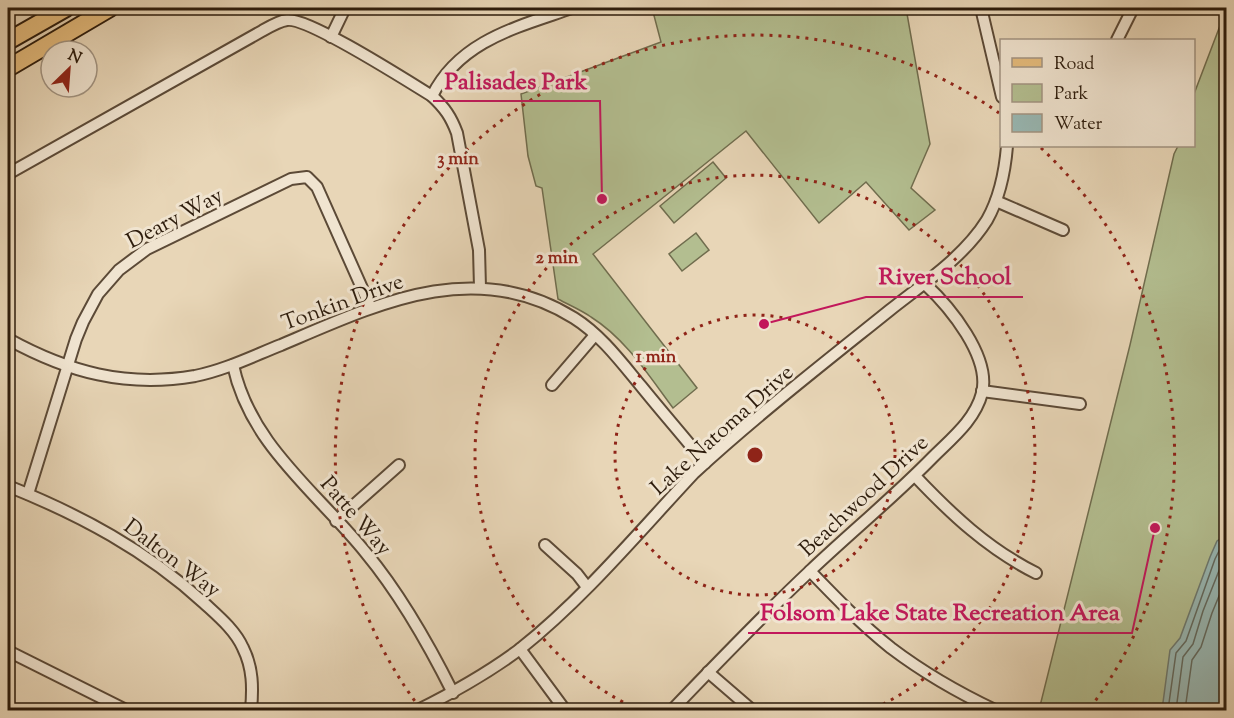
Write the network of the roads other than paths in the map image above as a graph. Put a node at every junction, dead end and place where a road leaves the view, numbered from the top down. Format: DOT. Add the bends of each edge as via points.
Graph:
graph roads {
  1 [pos="66,8"];
  2 [pos="110,8"];
  3 [pos="345,8"];
  4 [pos="572,8"];
  5 [pos="981,8"];
  6 [pos="1133,8"];
  7 [pos="330,37"];
  8 [pos="1118,39"];
  9 [pos="8,41"];
  10 [pos="8,68"];
  11 [pos="1000,89"];
  12 [pos="432,96"];
  13 [pos="1007,147"];
  14 [pos="8,174"];
  15 [pos="996,201"];
  16 [pos="1063,230"];
  17 [pos="925,284"];
  18 [pos="480,287"];
  19 [pos="370,306"];
  20 [pos="595,335"];
  21 [pos="8,339"];
  22 [pos="233,365"];
  23 [pos="67,368"];
  24 [pos="552,385"];
  25 [pos="982,391"];
  26 [pos="1080,404"];
  27 [pos="705,463"];
  28 [pos="399,465"];
  29 [pos="915,476"];
  30 [pos="8,486"];
  31 [pos="28,494"];
  32 [pos="336,521"];
  33 [pos="544,545"];
  34 [pos="810,571"];
  35 [pos="1036,573"];
  36 [pos="587,587"];
  37 [pos="520,649"];
  38 [pos="8,651"];
  39 [pos="708,672"];
  40 [pos="453,693"];
  41 [pos="123,710"];
  42 [pos="251,711"];
  43 [pos="418,711"];
  44 [pos="565,711"];
  45 [pos="672,711"];
  46 [pos="752,711"];
  47 [pos="995,711"];
  1 -- 9 [label="main road"];
  2 -- 10 [label="main road"];
  3 -- 7 [label="street"];
  4 -- 12 [label="street" via="481,42 453,66"];
  5 -- 11 [label="street"];
  6 -- 8 [label="street"];
  7 -- 12 [label="street"];
  7 -- 14 [label="street" via="308,24 286,20"];
  12 -- 18 [label="street" via="452,117 457,133 478,250"];
  13 -- 15 [label="street, Lake Natoma Drive"];
  15 -- 16 [label="street"];
  15 -- 17 [label="street, Lake Natoma Drive" via="976,235"];
  17 -- 25 [label="street, Beachwood Drive" via="978,355"];
  17 -- 27 [label="street, Lake Natoma Drive"];
  18 -- 19 [label="street, Tonkin Drive" via="436,290"];
  18 -- 20 [label="street, Tonkin Drive" via="542,301"];
  19 -- 22 [label="street, Tonkin Drive"];
  19 -- 23 [label="street, Deary Way" via="317,187 307,177 291,179 147,249 119,270 98,294 82,322"];
  20 -- 24 [label="street"];
  20 -- 27 [label="street, Tonkin Drive"];
  21 -- 23 [label="street, Tonkin Drive"];
  22 -- 23 [label="street, Tonkin Drive" via="195,376 140,380"];
  22 -- 32 [label="street, Patte Way" via="245,405 261,434"];
  23 -- 31 [label="street, Deary Way"];
  25 -- 26 [label="street"];
  25 -- 29 [label="street, Beachwood Drive" via="966,424"];
  27 -- 36 [label="street, Lake Natoma Drive"];
  28 -- 32 [label="street"];
  29 -- 34 [label="street, Beachwood Drive"];
  29 -- 35 [label="street" via="991,547"];
  30 -- 31 [label="street, Dalton Way"];
  31 -- 42 [label="street, Dalton Way" via="127,544 214,612 244,650 253,687"];
  32 -- 40 [label="street, Patte Way" via="385,576"];
  33 -- 36 [label="street"];
  34 -- 39 [label="street, Beachwood Drive"];
  34 -- 47 [label="street" via="847,610 892,648 956,692"];
  36 -- 37 [label="street, Lake Natoma Drive"];
  37 -- 40 [label="street, Lake Natoma Drive"];
  37 -- 44 [label="street"];
  38 -- 41 [label="street"];
  39 -- 45 [label="street, Beachwood Drive"];
  39 -- 46 [label="street"];
  40 -- 43 [label="street, Lake Natoma Drive"];
}
